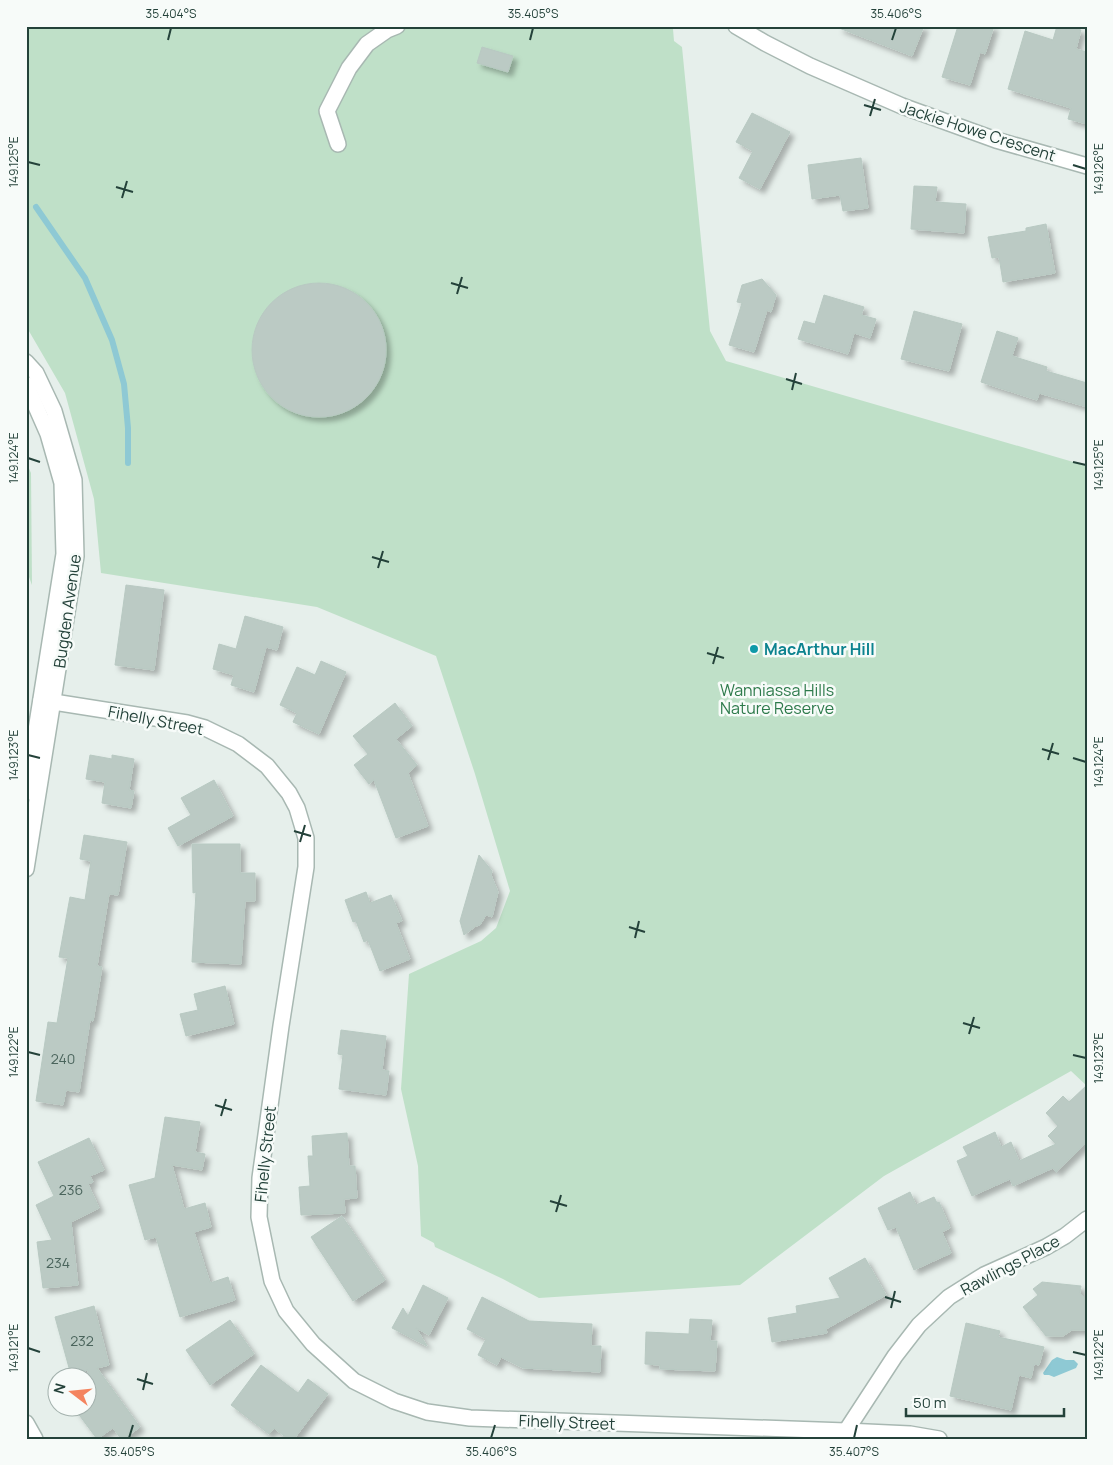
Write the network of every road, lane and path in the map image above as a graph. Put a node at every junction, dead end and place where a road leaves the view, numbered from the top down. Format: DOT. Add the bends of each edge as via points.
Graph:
graph roads {
  1 [pos="397,26"];
  2 [pos="736,26"];
  3 [pos="338,144"];
  4 [pos="1087,166"];
  5 [pos="26,362"];
  6 [pos="26,384"];
  7 [pos="70,555"];
  8 [pos="47,701"];
  9 [pos="26,793"];
  10 [pos="30,817"];
  11 [pos="26,869"];
  12 [pos="1087,1219"];
  13 [pos="26,1423"];
  14 [pos="846,1431"];
  15 [pos="35,1439"];
  16 [pos="939,1439"];
  1 -- 3 [label="street" via="367,44 349,68 327,111"];
  2 -- 4 [label="street, Jackie Howe Crescent" via="810,66 902,106 996,140"];
  5 -- 7 [label="street, Bugden Avenue" via="36,373 54,412 74,480"];
  6 -- 7 [label="street, Bugden Avenue" via="48,434 62,483"];
  7 -- 8 [label="street, Bugden Avenue"];
  8 -- 9 [label="street, Bugden Avenue"];
  8 -- 10 [label="street, Bugden Avenue"];
  8 -- 14 [label="street, Fihelly Street" via="205,728 238,744 267,766 297,808 306,838 306,867 261,1168 259,1217 272,1280 286,1311 312,1344 354,1381 394,1402 427,1412 470,1418"];
  10 -- 11 [label="street, Bugden Avenue"];
  12 -- 14 [label="street, Rawlings Place" via="1046,1248 984,1275 949,1298 913,1332"];
  13 -- 15 [label="street"];
  14 -- 16 [label="street, Fihelly Street"];
}
